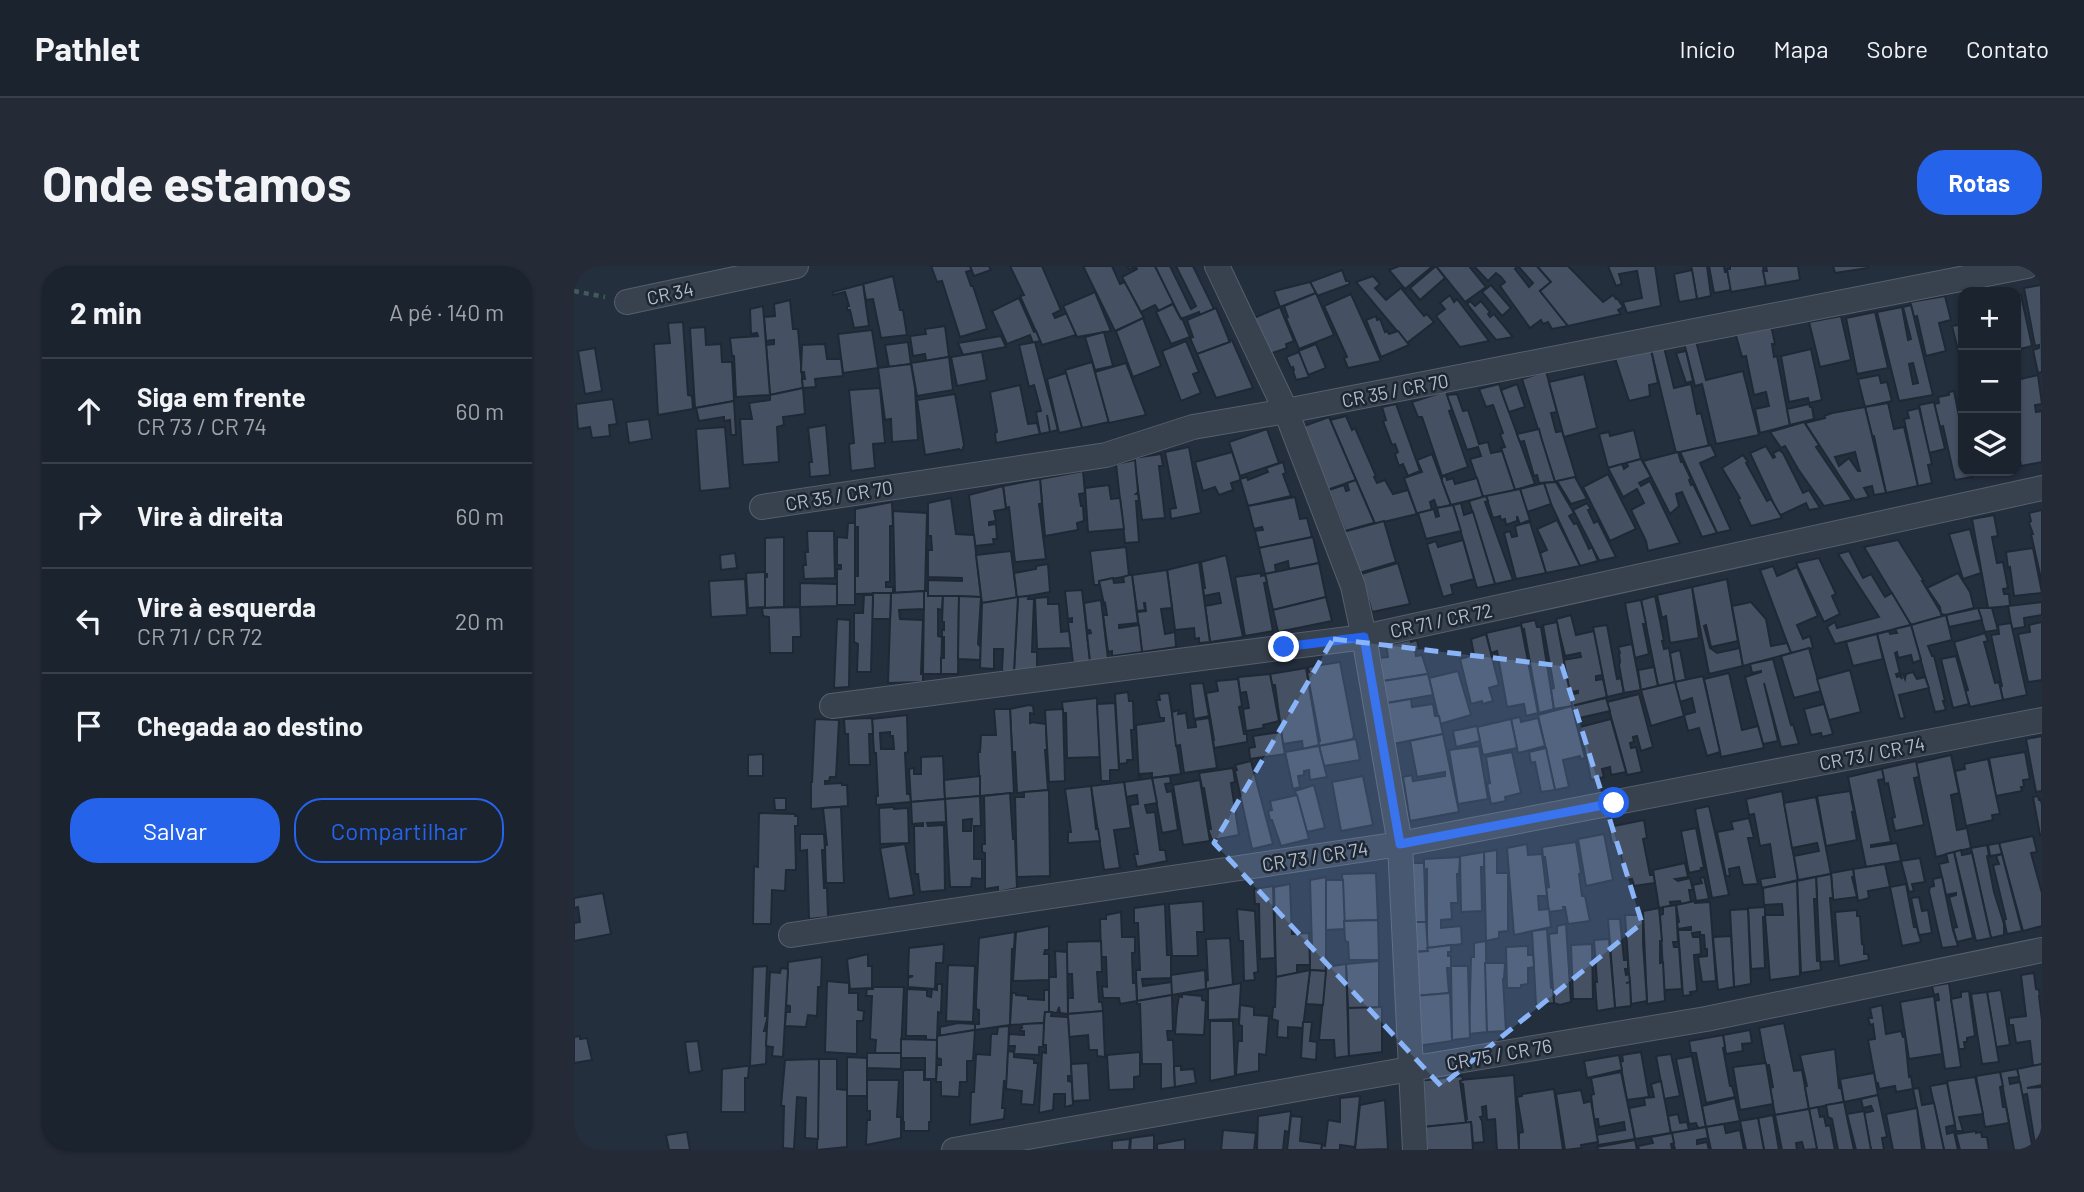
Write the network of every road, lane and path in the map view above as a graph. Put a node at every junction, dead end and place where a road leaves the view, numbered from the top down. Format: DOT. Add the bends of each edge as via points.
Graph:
graph roads {
  1 [pos="796,266"];
  2 [pos="1217,266"];
  3 [pos="2027,266"];
  4 [pos="574,290"];
  5 [pos="626,302"];
  6 [pos="1286,411"];
  7 [pos="2042,488"];
  8 [pos="762,507"];
  9 [pos="1364,637"];
  10 [pos="832,706"];
  11 [pos="2042,720"];
  12 [pos="1400,844"];
  13 [pos="791,935"];
  14 [pos="2042,950"];
  15 [pos="1410,1069"];
  16 [pos="954,1150"];
  17 [pos="1415,1150"];
  1 -- 5 [label="street, CR 34"];
  2 -- 6 [label="street"];
  3 -- 6 [label="street, CR 35 / CR 70"];
  4 -- 5 [label="path"];
  6 -- 8 [label="street, CR 35 / CR 70" via="1193,427 1106,455"];
  6 -- 9 [label="street" via="1353,586"];
  7 -- 9 [label="street, CR 71 / CR 72"];
  9 -- 10 [label="street, CR 71 / CR 72"];
  9 -- 12 [label="street"];
  11 -- 12 [label="street, CR 73 / CR 74"];
  12 -- 13 [label="street, CR 73 / CR 74"];
  12 -- 15 [label="street"];
  14 -- 15 [label="street, CR 75 / CR 76" via="1706,1019"];
  15 -- 16 [label="street, CR 75 / CR 76"];
  15 -- 17 [label="street"];
}
